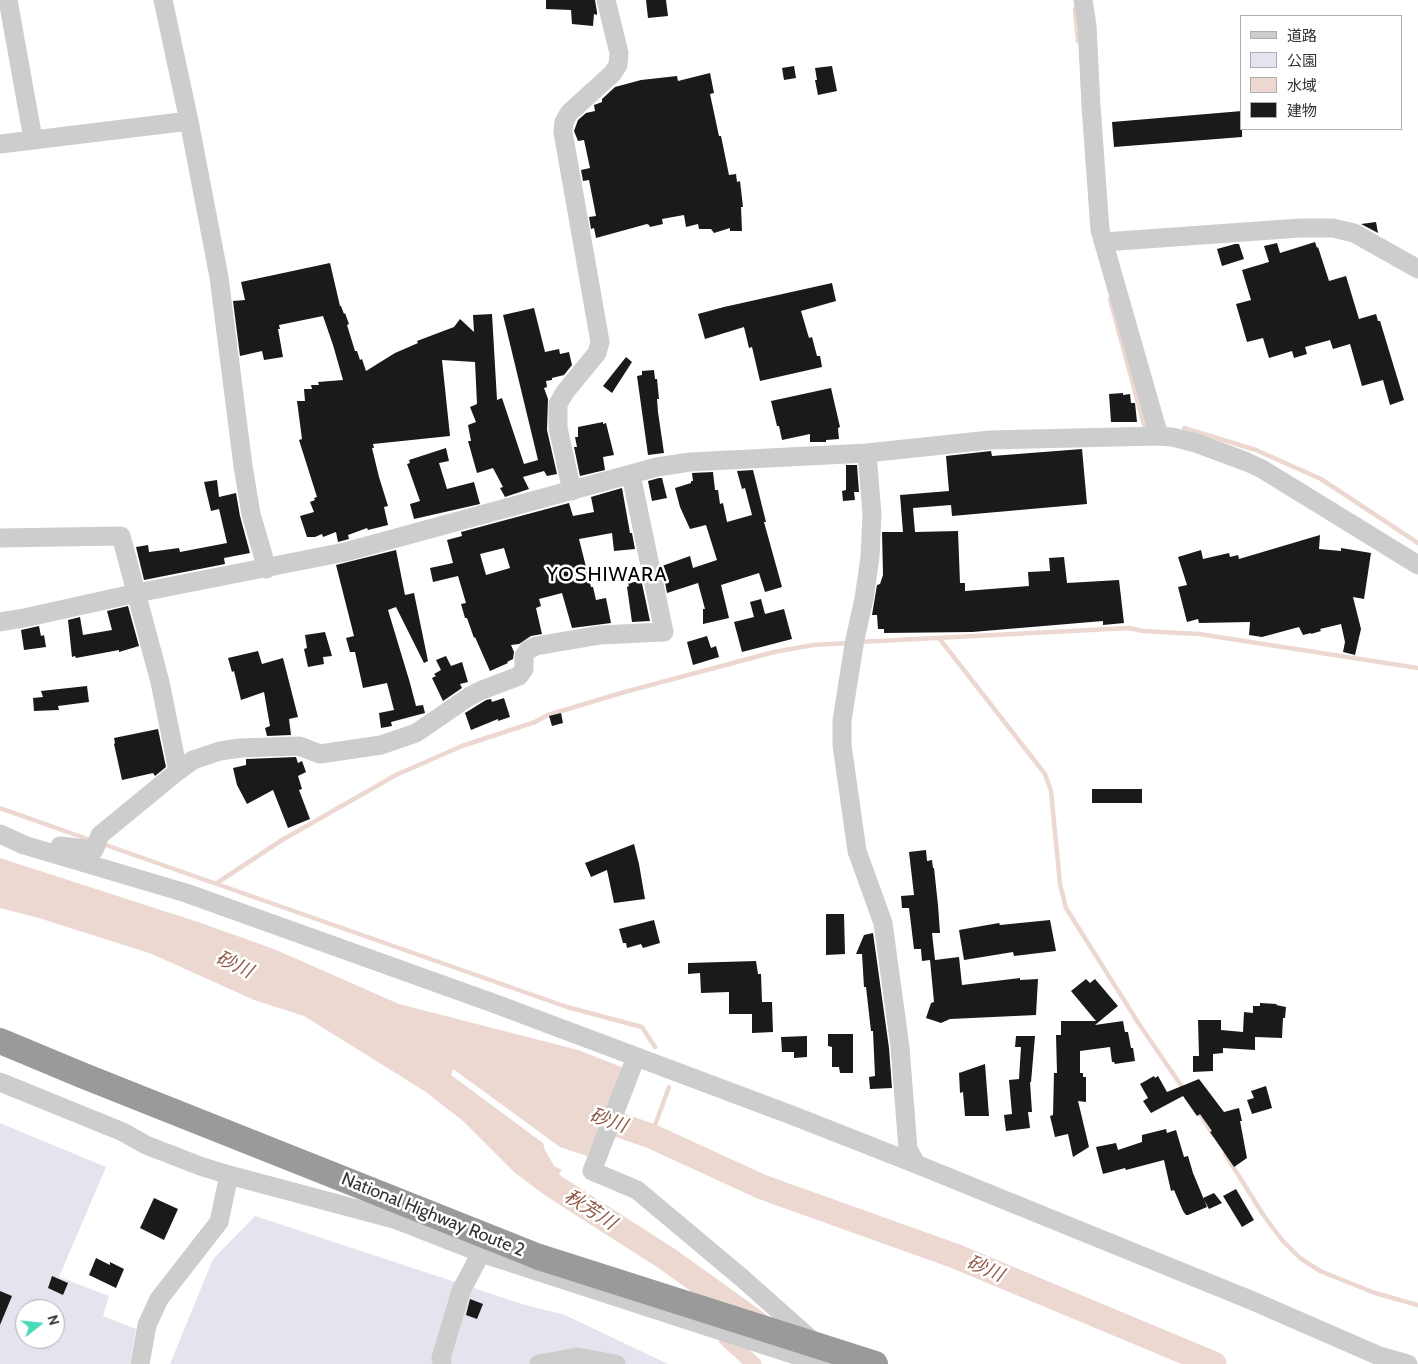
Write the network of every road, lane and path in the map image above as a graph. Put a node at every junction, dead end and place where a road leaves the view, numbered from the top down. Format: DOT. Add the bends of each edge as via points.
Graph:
graph roads {
  1 [pos="8,0"];
  2 [pos="163,0"];
  3 [pos="606,0"];
  4 [pos="1083,0"];
  5 [pos="189,121"];
  6 [pos="34,139"];
  7 [pos="0,144"];
  8 [pos="1104,242"];
  9 [pos="1418,269"];
  10 [pos="1159,436"];
  11 [pos="867,453"];
  12 [pos="631,474"];
  13 [pos="572,492"];
  14 [pos="0,538"];
  15 [pos="1418,565"];
  16 [pos="267,568"];
  17 [pos="137,594"];
  18 [pos="0,622"];
  19 [pos="178,771"];
  20 [pos="0,834"];
  21 [pos="24,844"];
  22 [pos="0,1041"];
  23 [pos="636,1057"];
  24 [pos="0,1082"];
  25 [pos="916,1164"];
  26 [pos="229,1175"];
  27 [pos="480,1253"];
  28 [pos="537,1264"];
  29 [pos="140,1364"];
  30 [pos="442,1364"];
  31 [pos="539,1364"];
  32 [pos="616,1364"];
  33 [pos="823,1364"];
  34 [pos="839,1364"];
  35 [pos="875,1364"];
  36 [pos="1408,1364"];
  1 -- 6 [label="street"];
  2 -- 5 [label="street"];
  3 -- 13 [label="street" via="619,53 618,64 613,73 569,113 563,132 600,342 597,353 558,404 558,428"];
  4 -- 8 [label="street" via="1098,218"];
  5 -- 6 [label="street"];
  5 -- 16 [label="street" via="219,277 251,514"];
  6 -- 7 [label="street"];
  8 -- 9 [label="street" via="1333,228 1354,233"];
  8 -- 10 [label="street"];
  10 -- 11 [label="street" via="990,440"];
  10 -- 15 [label="street" via="1196,443 1248,462"];
  11 -- 12 [label="street" via="690,462"];
  11 -- 25 [label="street" via="872,515 870,557 842,721 844,764 857,851 882,923 900,1047 908,1150"];
  12 -- 13 [label="street"];
  12 -- 19 [label="street" via="664,632 600,635 536,646 524,656 524,669 519,676 482,690 400,740 320,754 299,746 240,748 193,760"];
  13 -- 16 [label="street" via="345,552"];
  14 -- 17 [label="street" via="121,536"];
  16 -- 17 [label="street"];
  17 -- 18 [label="street"];
  17 -- 19 [label="street" via="160,682"];
  19 -- 21 [label="street" via="98,841 94,850 36,842"];
  20 -- 21 [label="street"];
  21 -- 23 [label="street" via="186,893"];
  22 -- 28 [label="highway, National Highway Route 2"];
  23 -- 25 [label="street"];
  23 -- 34 [label="street" via="592,1171 637,1190"];
  24 -- 26 [label="street" via="123,1132 146,1145"];
  25 -- 36 [label="street"];
  26 -- 27 [label="street" via="394,1219"];
  26 -- 29 [label="street" via="219,1222 159,1299 147,1325"];
  27 -- 28 [label="street"];
  27 -- 30 [label="street" via="461,1292"];
  28 -- 33 [label="street"];
  28 -- 35 [label="highway, National Highway Route 2, bridge"];
  31 -- 32 [label="street" via="576,1356"];
}
